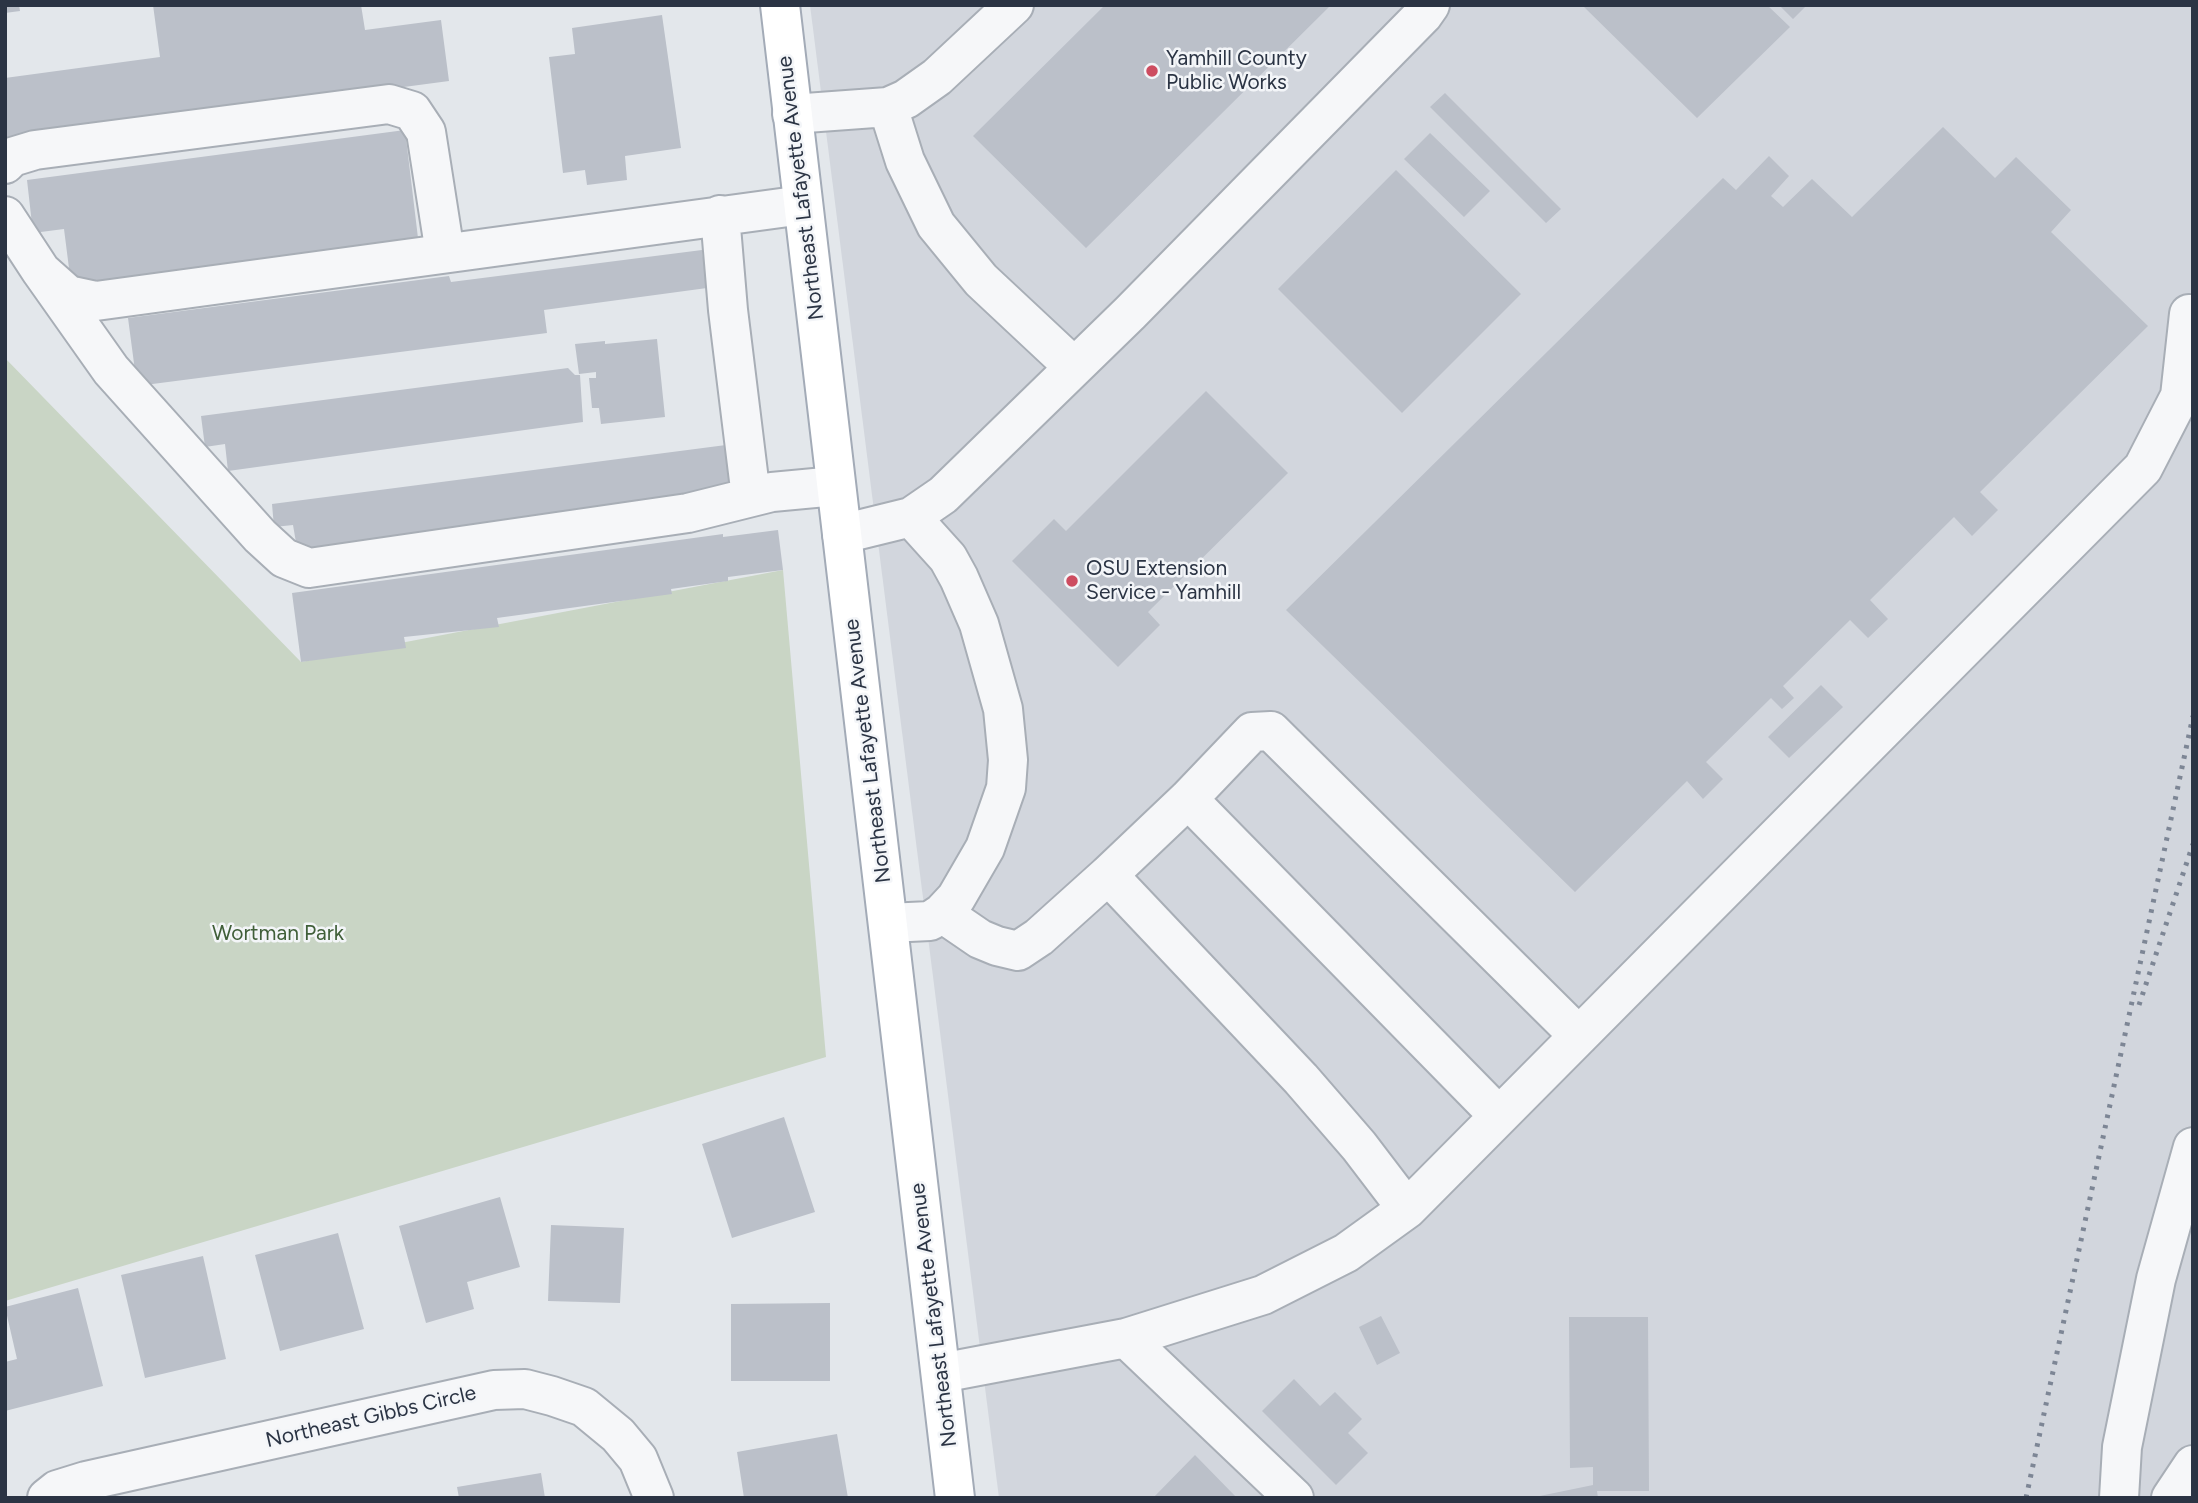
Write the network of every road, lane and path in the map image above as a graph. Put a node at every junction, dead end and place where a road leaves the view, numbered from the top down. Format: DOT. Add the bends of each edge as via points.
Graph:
graph roads {
  1 [pos="779,5"];
  2 [pos="1002,9"];
  3 [pos="1421,9"];
  4 [pos="888,107"];
  5 [pos="792,114"];
  6 [pos="5,164"];
  7 [pos="803,205"];
  8 [pos="720,215"];
  9 [pos="5,216"];
  10 [pos="445,253"];
  11 [pos="41,271"];
  12 [pos="2189,314"];
  13 [pos="1074,368"];
  14 [pos="836,486"];
  15 [pos="751,497"];
  16 [pos="911,517"];
  17 [pos="842,534"];
  18 [pos="1188,799"];
  19 [pos="1108,875"];
  20 [pos="942,913"];
  21 [pos="888,923"];
  22 [pos="1579,1036"];
  23 [pos="1499,1116"];
  24 [pos="2193,1147"];
  25 [pos="1407,1209"];
  26 [pos="1126,1338"];
  27 [pos="941,1373"];
  28 [pos="2193,1465"];
  29 [pos="47,1498"];
  30 [pos="654,1498"];
  31 [pos="955,1498"];
  32 [pos="1294,1498"];
  33 [pos="2119,1498"];
  34 [pos="2171,1498"];
  1 -- 5 [label="main road, Northeast Lafayette Avenue"];
  2 -- 4 [label="street" via="937,77"];
  3 -- 13 [label="street"];
  4 -- 5 [label="street"];
  4 -- 13 [label="street" via="905,162 936,225 981,280"];
  5 -- 7 [label="main road, Northeast Lafayette Avenue"];
  6 -- 10 [label="street" via="35,150 389,104 412,111 426,132"];
  7 -- 8 [label="street"];
  7 -- 14 [label="main road, Northeast Lafayette Avenue"];
  8 -- 10 [label="street"];
  8 -- 15 [label="street"];
  9 -- 11 [label="street"];
  10 -- 11 [label="street" via="96,301 68,295"];
  11 -- 15 [label="street" via="111,370 260,536 284,558 309,568 688,513"];
  12 -- 22 [label="street" via="2180,396 2143,468"];
  13 -- 16 [label="street" via="943,495"];
  14 -- 15 [label="street"];
  14 -- 17 [label="main road, Northeast Lafayette Avenue"];
  16 -- 17 [label="street"];
  16 -- 20 [label="street" via="948,558 979,624 1003,709 1008,760 1006,788 985,848 963,888"];
  17 -- 21 [label="main road, Northeast Lafayette Avenue"];
  18 -- 19 [label="street"];
  18 -- 22 [label="street" via="1252,732 1271,731"];
  18 -- 23 [label="street"];
  19 -- 20 [label="street" via="1018,951 980,939"];
  19 -- 25 [label="street" via="1301,1079"];
  20 -- 21 [label="street" via="930,921"];
  21 -- 27 [label="main road, Northeast Lafayette Avenue"];
  22 -- 23 [label="street"];
  23 -- 25 [label="street"];
  24 -- 33 [label="street" via="2156,1279 2122,1447"];
  25 -- 26 [label="street" via="1346,1253 1263,1295"];
  26 -- 27 [label="street"];
  26 -- 32 [label="street"];
  27 -- 31 [label="main road, Northeast Lafayette Avenue"];
  28 -- 34 [label="street"];
  29 -- 30 [label="street, Northeast Gibbs Circle" via="86,1481 494,1390 526,1389 584,1408 618,1435 638,1459"];
}
